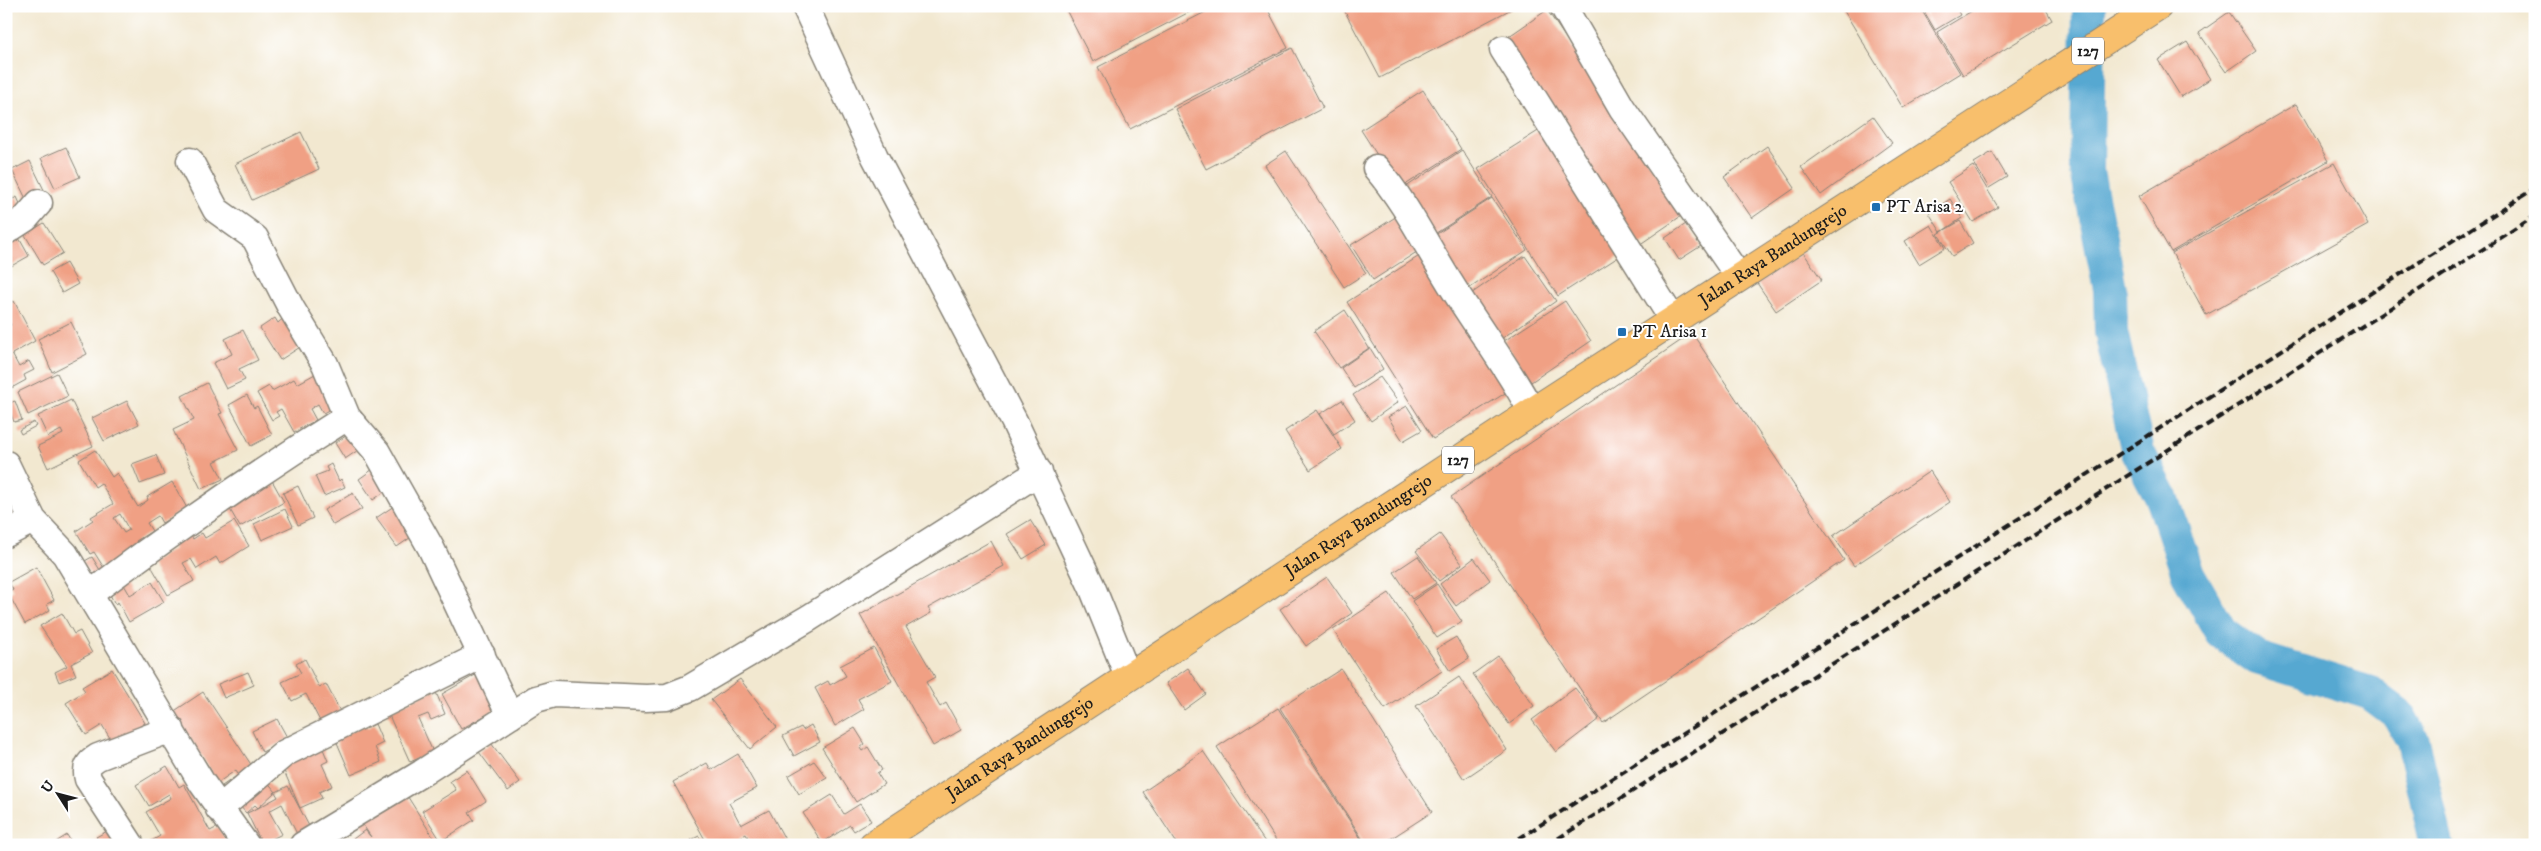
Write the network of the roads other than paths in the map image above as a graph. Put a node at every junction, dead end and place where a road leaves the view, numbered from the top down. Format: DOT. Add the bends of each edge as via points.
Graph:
graph roads {
  1 [pos="805,6"];
  2 [pos="1563,6"];
  3 [pos="2158,6"];
  4 [pos="1503,49"];
  5 [pos="190,161"];
  6 [pos="1376,168"];
  7 [pos="38,203"];
  8 [pos="6,231"];
  9 [pos="1739,277"];
  10 [pos="1673,320"];
  11 [pos="1532,412"];
  12 [pos="347,418"];
  13 [pos="6,464"];
  14 [pos="1039,472"];
  15 [pos="33,520"];
  16 [pos="6,534"];
  17 [pos="90,594"];
  18 [pos="482,655"];
  19 [pos="1128,676"];
  20 [pos="510,716"];
  21 [pos="171,729"];
  22 [pos="220,809"];
  23 [pos="131,845"];
  24 [pos="246,845"];
  25 [pos="302,845"];
  26 [pos="873,845"];
  1 -- 14 [label="street" via="875,157"];
  2 -- 9 [label="street" via="1622,108"];
  3 -- 9 [label="main road, Jalan Raya Bandungrejo / 127"];
  4 -- 10 [label="street"];
  5 -- 12 [label="street" via="216,210 255,238 291,308 325,364"];
  6 -- 11 [label="street" via="1518,385"];
  7 -- 8 [label="street" via="26,218"];
  9 -- 10 [label="main road, Jalan Raya Bandungrejo / 127"];
  10 -- 11 [label="main road, Jalan Raya Bandungrejo / 127"];
  11 -- 19 [label="main road, Jalan Raya Bandungrejo / 127"];
  12 -- 17 [label="street" via="244,482"];
  12 -- 18 [label="street" via="377,452 430,548"];
  13 -- 15 [label="street"];
  14 -- 19 [label="street" via="1092,587"];
  14 -- 20 [label="street" via="809,618 690,688 667,697 646,698 554,694 536,699"];
  15 -- 16 [label="street"];
  15 -- 17 [label="street" via="65,554"];
  17 -- 21 [label="street"];
  18 -- 20 [label="street"];
  18 -- 22 [label="street" via="285,753"];
  19 -- 26 [label="main road, Jalan Raya Bandungrejo / 127"];
  20 -- 25 [label="street"];
  21 -- 22 [label="street"];
  21 -- 23 [label="street" via="98,757 90,761 86,770 88,779"];
  22 -- 24 [label="street"];
}
